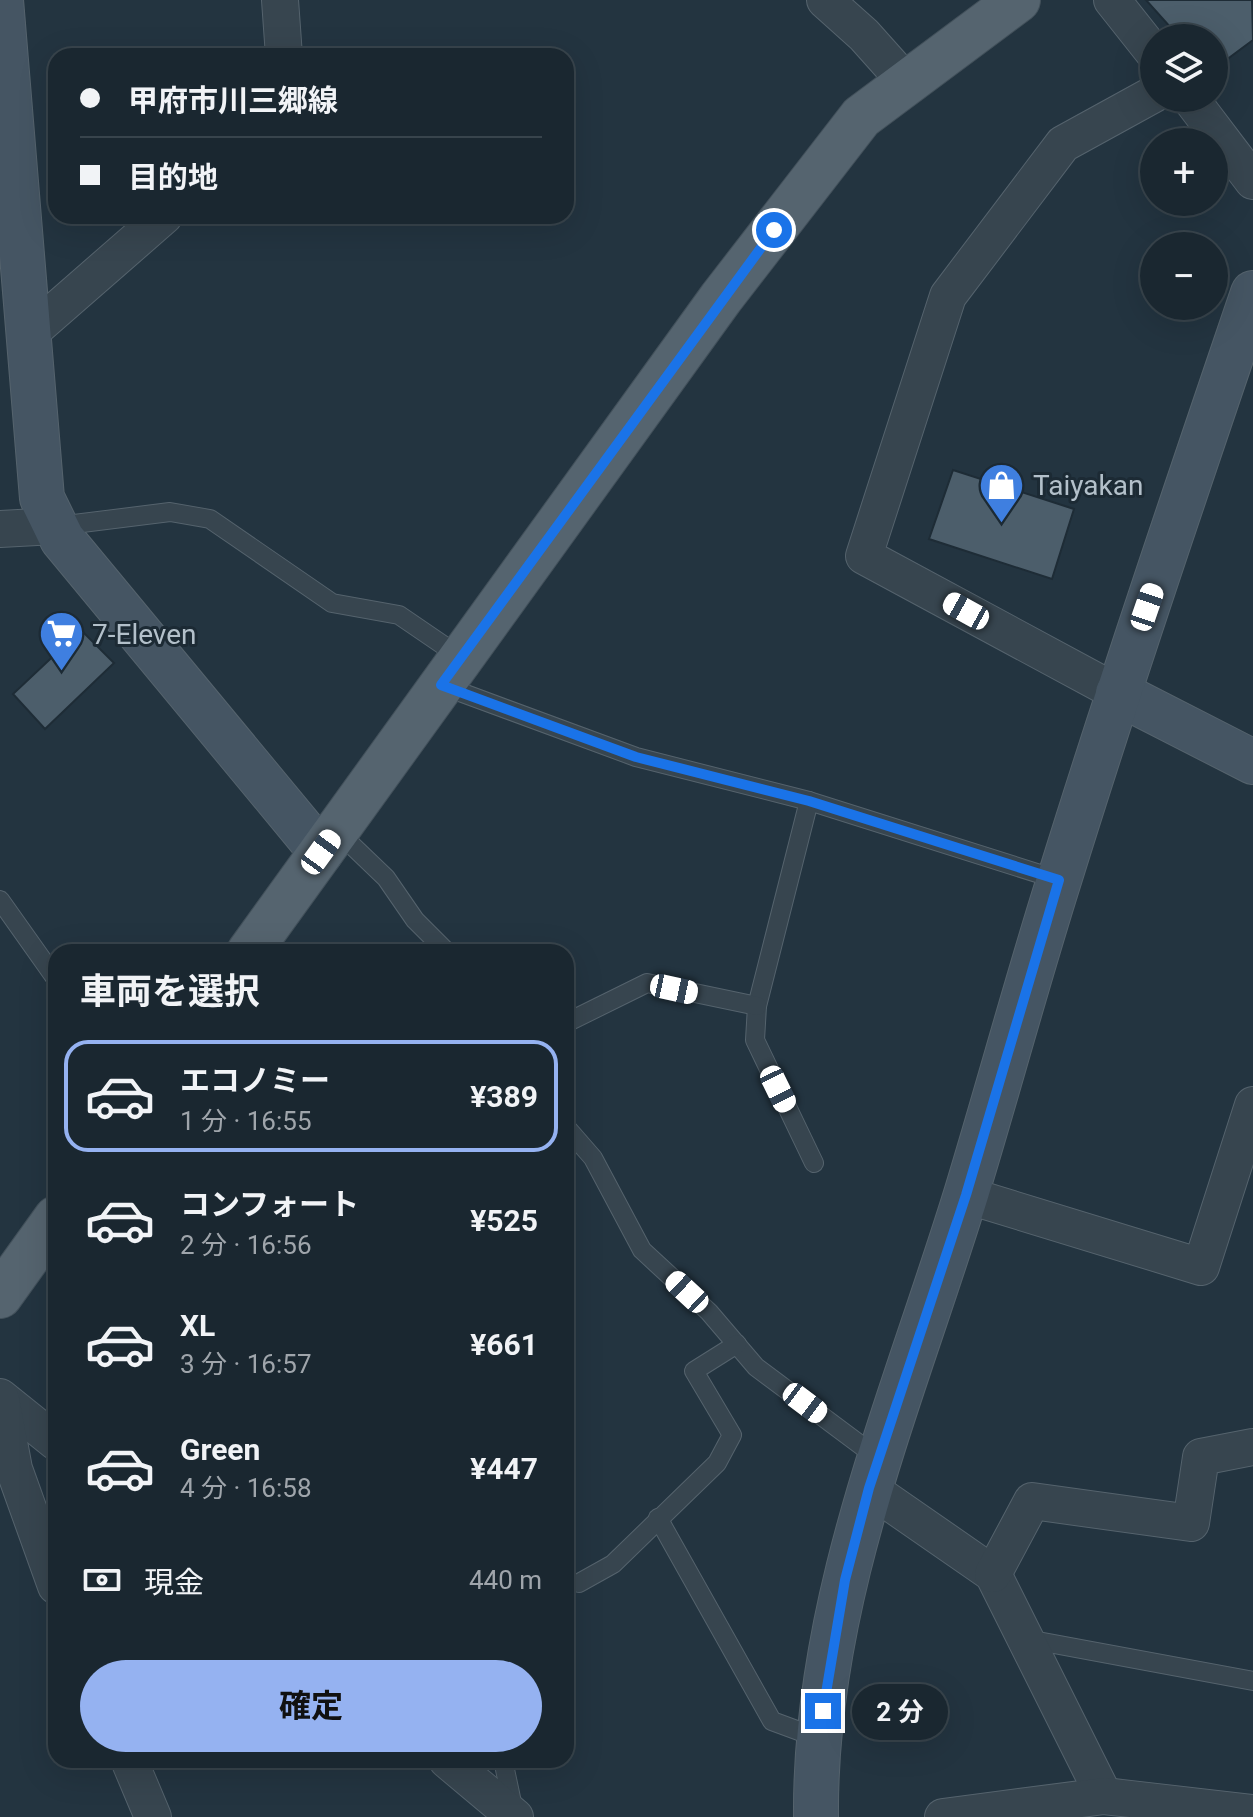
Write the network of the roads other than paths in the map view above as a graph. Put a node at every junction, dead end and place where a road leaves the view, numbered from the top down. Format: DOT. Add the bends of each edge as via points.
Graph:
graph roads {
  1 [pos="1,0"];
  2 [pos="280,0"];
  3 [pos="825,0"];
  4 [pos="1018,0"];
  5 [pos="1112,0"];
  6 [pos="1140,35"];
  7 [pos="283,48"];
  8 [pos="906,82"];
  9 [pos="1140,102"];
  10 [pos="1201,112"];
  11 [pos="1253,181"];
  12 [pos="155,224"];
  13 [pos="1253,293"];
  14 [pos="30,333"];
  15 [pos="55,526"];
  16 [pos="0,529"];
  17 [pos="452,672"];
  18 [pos="1118,693"];
  19 [pos="1253,762"];
  20 [pos="809,801"];
  21 [pos="329,842"];
  22 [pos="1059,880"];
  23 [pos="0,900"];
  24 [pos="255,944"];
  25 [pos="439,944"];
  26 [pos="48,968"];
  27 [pos="757,1006"];
  28 [pos="574,1019"];
  29 [pos="1253,1105"];
  30 [pos="574,1136"];
  31 [pos="814,1163"];
  32 [pos="966,1195"];
  33 [pos="48,1229"];
  34 [pos="0,1296"];
  35 [pos="737,1344"];
  36 [pos="0,1398"];
  37 [pos="48,1436"];
  38 [pos="1253,1447"];
  39 [pos="874,1473"];
  40 [pos="658,1518"];
  41 [pos="48,1564"];
  42 [pos="993,1574"];
  43 [pos="579,1583"];
  44 [pos="1027,1639"];
  45 [pos="1253,1681"];
  46 [pos="818,1738"];
  47 [pos="132,1768"];
  48 [pos="457,1768"];
  49 [pos="505,1768"];
  50 [pos="1108,1807"];
  51 [pos="1253,1813"];
  52 [pos="153,1817"];
  53 [pos="515,1817"];
  54 [pos="816,1817"];
  55 [pos="943,1817"];
  1 -- 14 [label="street"];
  2 -- 7 [label="street"];
  3 -- 8 [label="street"];
  4 -- 8 [label="main road"];
  5 -- 6 [label="street"];
  8 -- 17 [label="main road" via="861,117 721,298"];
  9 -- 18 [label="street" via="1063,144 948,296 864,556"];
  10 -- 11 [label="street"];
  12 -- 14 [label="street"];
  13 -- 18 [label="street"];
  14 -- 15 [label="street" via="42,498"];
  15 -- 16 [label="street"];
  15 -- 17 [label="lane" via="170,512 210,519 332,603 399,615"];
  15 -- 21 [label="street" via="111,601"];
  17 -- 20 [label="lane" via="636,757"];
  17 -- 21 [label="main road"];
  18 -- 19 [label="street"];
  18 -- 22 [label="street"];
  20 -- 22 [label="lane"];
  20 -- 27 [label="lane"];
  21 -- 24 [label="main road"];
  21 -- 25 [label="lane" via="386,878"];
  22 -- 32 [label="street"];
  23 -- 26 [label="lane"];
  27 -- 28 [label="lane" via="647,983"];
  27 -- 31 [label="lane" via="755,1040"];
  29 -- 32 [label="street" via="1201,1267"];
  30 -- 35 [label="lane" via="593,1158 642,1250"];
  32 -- 39 [label="street"];
  33 -- 34 [label="main road"];
  35 -- 39 [label="lane"];
  35 -- 40 [label="lane" via="694,1371 732,1435 717,1463"];
  36 -- 37 [label="street"];
  36 -- 41 [label="street" via="14,1469"];
  38 -- 42 [label="street" via="1201,1457 1191,1523 1032,1501"];
  39 -- 42 [label="street"];
  39 -- 46 [label="street" via="845,1580"];
  40 -- 43 [label="lane" via="613,1564"];
  40 -- 46 [label="lane" via="772,1721"];
  42 -- 44 [label="street"];
  44 -- 45 [label="lane"];
  44 -- 50 [label="street"];
  46 -- 54 [label="street"];
  47 -- 52 [label="street"];
  48 -- 53 [label="street"];
  49 -- 53 [label="lane"];
  50 -- 51 [label="street"];
  50 -- 55 [label="street"];
}
